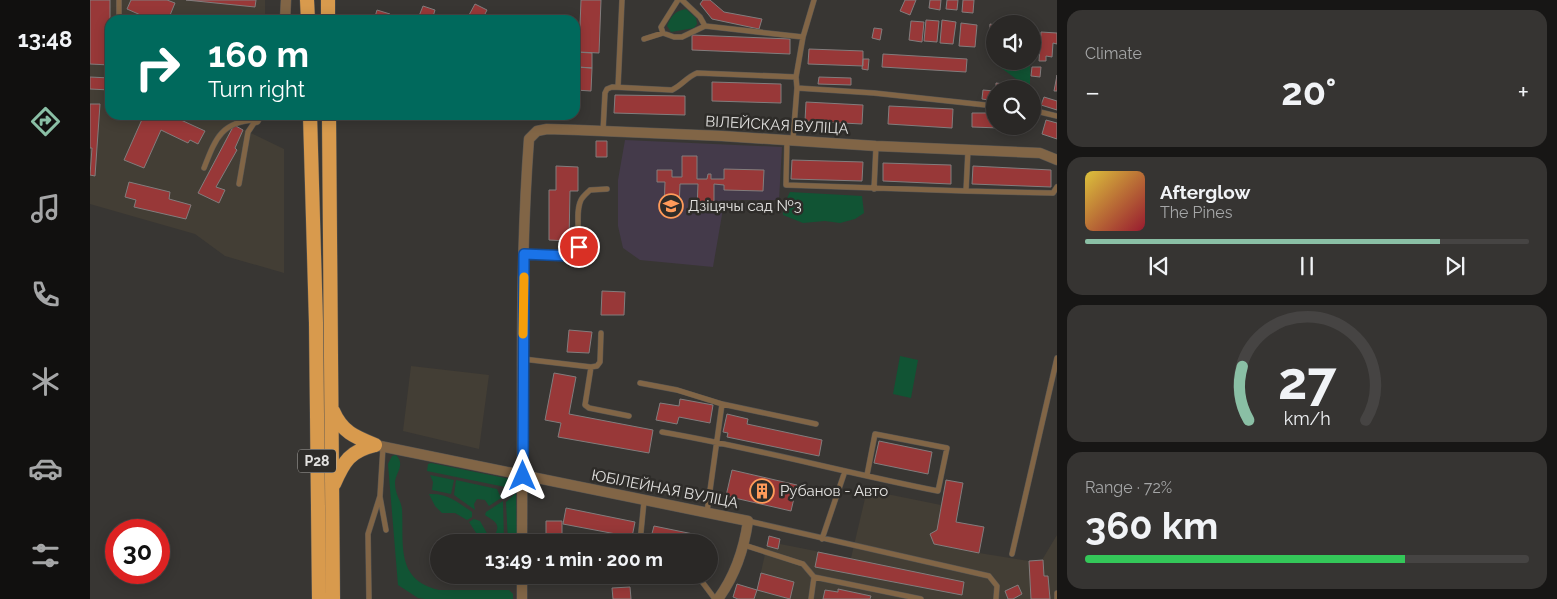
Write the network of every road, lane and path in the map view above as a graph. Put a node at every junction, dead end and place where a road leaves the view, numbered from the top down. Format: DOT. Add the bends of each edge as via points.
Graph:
graph roads {
  1 [pos="119,0"];
  2 [pos="286,0"];
  3 [pos="307,0"];
  4 [pos="328,0"];
  5 [pos="622,0"];
  6 [pos="680,0"];
  7 [pos="814,0"];
  8 [pos="119,15"];
  9 [pos="286,15"];
  10 [pos="308,15"];
  11 [pos="328,15"];
  12 [pos="705,26"];
  13 [pos="663,33"];
  14 [pos="803,37"];
  15 [pos="644,39"];
  16 [pos="796,77"];
  17 [pos="618,88"];
  18 [pos="796,88"];
  19 [pos="986,105"];
  20 [pos="1041,112"];
  21 [pos="1057,116"];
  22 [pos="245,120"];
  23 [pos="252,120"];
  24 [pos="310,120"];
  25 [pos="329,120"];
  26 [pos="603,131"];
  27 [pos="790,139"];
  28 [pos="876,146"];
  29 [pos="968,150"];
  30 [pos="1057,160"];
  31 [pos="204,168"];
  32 [pos="239,184"];
  33 [pos="1057,187"];
  34 [pos="874,189"];
  35 [pos="606,190"];
  36 [pos="966,191"];
  37 [pos="524,254"];
  38 [pos="601,333"];
  39 [pos="1057,358"];
  40 [pos="523,359"];
  41 [pos="592,367"];
  42 [pos="640,383"];
  43 [pos="722,404"];
  44 [pos="331,407"];
  45 [pos="629,416"];
  46 [pos="816,424"];
  47 [pos="662,432"];
  48 [pos="718,442"];
  49 [pos="379,446"];
  50 [pos="844,471"];
  51 [pos="523,476"];
  52 [pos="867,476"];
  53 [pos="332,489"];
  54 [pos="380,496"];
  55 [pos="644,501"];
  56 [pos="706,512"];
  57 [pos="748,521"];
  58 [pos="386,530"];
  59 [pos="522,534"];
  60 [pos="641,534"];
  61 [pos="822,539"];
  62 [pos="744,545"];
  63 [pos="1012,554"];
  64 [pos="814,577"];
  65 [pos="522,584"];
  66 [pos="704,584"];
  67 [pos="1057,593"];
  68 [pos="319,599"];
  69 [pos="333,599"];
  70 [pos="369,599"];
  71 [pos="522,599"];
  72 [pos="717,599"];
  73 [pos="811,599"];
  74 [pos="921,599"];
  75 [pos="996,599"];
  76 [pos="1056,599"];
  1 -- 8 [label="lane"];
  2 -- 9 [label="street"];
  3 -- 10 [label="highway"];
  4 -- 11 [label="highway"];
  5 -- 17 [label="lane"];
  6 -- 12 [label="lane" via="700,17"];
  6 -- 13 [label="lane" via="661,27"];
  7 -- 14 [label="lane"];
  12 -- 13 [label="lane" via="682,37"];
  12 -- 14 [label="lane"];
  13 -- 15 [label="lane"];
  14 -- 16 [label="lane"];
  16 -- 17 [label="lane" via="697,73 672,90"];
  16 -- 18 [label="lane"];
  17 -- 26 [label="lane" via="607,89 605,93"];
  18 -- 19 [label="lane"];
  18 -- 27 [label="lane"];
  20 -- 21 [label="lane"];
  22 -- 31 [label="lane" via="233,123 216,140"];
  23 -- 32 [label="lane"];
  24 -- 68 [label="highway, Р28"];
  25 -- 44 [label="highway, Р28"];
  26 -- 27 [label="street, ВІЛЕЙСКАЯ ВУЛІЦА"];
  26 -- 37 [label="street, ВІЛЕЙСКАЯ ВУЛІЦА" via="537,131 529,139"];
  27 -- 28 [label="street, ВІЛЕЙСКАЯ ВУЛІЦА"];
  27 -- 34 [label="lane" via="786,185"];
  28 -- 29 [label="street, ВІЛЕЙСКАЯ ВУЛІЦА"];
  28 -- 34 [label="lane"];
  29 -- 30 [label="street, ВІЛЕЙСКАЯ ВУЛІЦА" via="1040,153"];
  29 -- 36 [label="lane"];
  33 -- 36 [label="lane" via="1053,193"];
  34 -- 36 [label="lane"];
  35 -- 37 [label="lane" via="590,190 581,199 576,253 571,256"];
  37 -- 40 [label="street"];
  38 -- 41 [label="lane" via="600,362"];
  39 -- 63 [label="lane"];
  40 -- 41 [label="lane"];
  40 -- 51 [label="street"];
  41 -- 45 [label="lane" via="585,405"];
  42 -- 43 [label="lane"];
  43 -- 46 [label="lane"];
  43 -- 48 [label="lane"];
  44 -- 49 [label="highway" via="342,428"];
  44 -- 53 [label="highway, Р28"];
  47 -- 48 [label="lane"];
  48 -- 50 [label="lane"];
  48 -- 56 [label="lane"];
  49 -- 51 [label="street, ЮБІЛЕЙНАЯ ВУЛІЦА"];
  49 -- 53 [label="highway" via="361,448 344,462"];
  49 -- 54 [label="lane"];
  50 -- 52 [label="lane"];
  50 -- 61 [label="lane"];
  51 -- 55 [label="street, ЮБІЛЕЙНАЯ ВУЛІЦА"];
  51 -- 59 [label="street"];
  52 -- 52 [label="lane" via="875,434 947,448 938,490"];
  53 -- 69 [label="highway, Р28"];
  54 -- 58 [label="lane"];
  54 -- 70 [label="lane" via="368,534"];
  55 -- 56 [label="street, ЮБІЛЕЙНАЯ ВУЛІЦА"];
  55 -- 60 [label="lane"];
  56 -- 57 [label="street, ЮБІЛЕЙНАЯ ВУЛІЦА"];
  57 -- 61 [label="lane"];
  57 -- 62 [label="street, ЮБІЛЕЙНАЯ ВУЛІЦА"];
  61 -- 75 [label="lane" via="989,576 997,586"];
  62 -- 64 [label="lane" via="803,564"];
  62 -- 72 [label="street, ЮБІЛЕЙНАЯ ВУЛІЦА" via="727,588"];
  64 -- 73 [label="lane"];
  64 -- 74 [label="lane"];
  65 -- 71 [label="street"];
  66 -- 72 [label="lane"];
  67 -- 76 [label="lane"];
}
